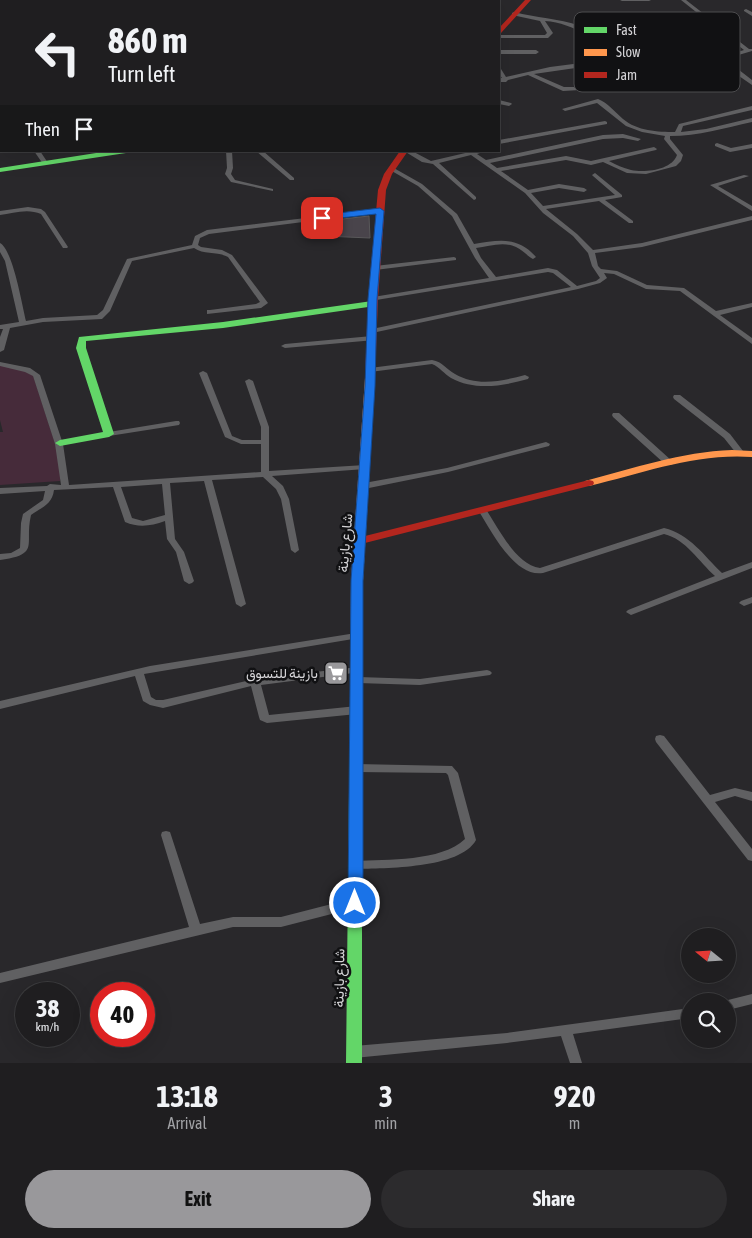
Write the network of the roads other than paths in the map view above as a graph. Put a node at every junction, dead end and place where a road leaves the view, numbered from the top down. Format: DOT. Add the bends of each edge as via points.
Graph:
graph roads {
  1 [pos="528,0"];
  2 [pos="622,0"];
  3 [pos="649,0"];
  4 [pos="683,0"];
  5 [pos="746,10"];
  6 [pos="699,12"];
  7 [pos="514,14"];
  8 [pos="752,14"];
  9 [pos="541,19"];
  10 [pos="574,26"];
  11 [pos="500,31"];
  12 [pos="500,37"];
  13 [pos="500,52"];
  14 [pos="536,52"];
  15 [pos="574,66"];
  16 [pos="500,71"];
  17 [pos="740,74"];
  18 [pos="531,75"];
  19 [pos="500,80"];
  20 [pos="506,80"];
  21 [pos="752,83"];
  22 [pos="574,88"];
  23 [pos="500,102"];
  24 [pos="509,104"];
  25 [pos="752,108"];
  26 [pos="565,109"];
  27 [pos="752,120"];
  28 [pos="604,122"];
  29 [pos="678,132"];
  30 [pos="668,133"];
  31 [pos="638,139"];
  32 [pos="500,142"];
  33 [pos="717,145"];
  34 [pos="752,146"];
  35 [pos="654,149"];
  36 [pos="38,152"];
  37 [pos="112,152"];
  38 [pos="229,152"];
  39 [pos="260,152"];
  40 [pos="405,152"];
  41 [pos="408,152"];
  42 [pos="480,152"];
  43 [pos="97,153"];
  44 [pos="474,155"];
  45 [pos="603,160"];
  46 [pos="434,162"];
  47 [pos="486,162"];
  48 [pos="45,163"];
  49 [pos="392,169"];
  50 [pos="0,170"];
  51 [pos="496,170"];
  52 [pos="595,175"];
  53 [pos="746,176"];
  54 [pos="292,179"];
  55 [pos="271,190"];
  56 [pos="584,190"];
  57 [pos="527,192"];
  58 [pos="474,198"];
  59 [pos="601,200"];
  60 [pos="542,208"];
  61 [pos="752,209"];
  62 [pos="380,211"];
  63 [pos="0,213"];
  64 [pos="752,218"];
  65 [pos="631,222"];
  66 [pos="0,245"];
  67 [pos="195,246"];
  68 [pos="472,246"];
  69 [pos="65,247"];
  70 [pos="591,252"];
  71 [pos="534,256"];
  72 [pos="454,258"];
  73 [pos="376,268"];
  74 [pos="600,271"];
  75 [pos="494,279"];
  76 [pos="576,288"];
  77 [pos="373,302"];
  78 [pos="752,305"];
  79 [pos="210,312"];
  80 [pos="714,314"];
  81 [pos="23,322"];
  82 [pos="3,326"];
  83 [pos="372,335"];
  84 [pos="752,341"];
  85 [pos="285,346"];
  86 [pos="0,350"];
  87 [pos="0,364"];
  88 [pos="370,370"];
  89 [pos="202,373"];
  90 [pos="525,377"];
  91 [pos="249,381"];
  92 [pos="678,397"];
  93 [pos="616,415"];
  94 [pos="176,422"];
  95 [pos="109,434"];
  96 [pos="264,442"];
  97 [pos="60,444"];
  98 [pos="546,444"];
  99 [pos="739,451"];
  100 [pos="752,454"];
  101 [pos="669,463"];
  102 [pos="365,467"];
  103 [pos="265,474"];
  104 [pos="207,478"];
  105 [pos="166,482"];
  106 [pos="116,485"];
  107 [pos="364,486"];
  108 [pos="65,487"];
  109 [pos="50,488"];
  110 [pos="0,491"];
  111 [pos="482,510"];
  112 [pos="168,517"];
  113 [pos="361,540"];
  114 [pos="295,550"];
  115 [pos="0,557"];
  116 [pos="752,565"];
  117 [pos="720,576"];
  118 [pos="189,581"];
  119 [pos="241,604"];
  120 [pos="631,612"];
  121 [pos="356,636"];
  122 [pos="139,672"];
  123 [pos="487,673"];
  124 [pos="358,675"];
  125 [pos="255,682"];
  126 [pos="0,705"];
  127 [pos="357,710"];
  128 [pos="660,739"];
  129 [pos="356,768"];
  130 [pos="752,797"];
  131 [pos="708,800"];
  132 [pos="166,835"];
  133 [pos="752,857"];
  134 [pos="355,865"];
  135 [pos="355,903"];
  136 [pos="196,930"];
  137 [pos="0,978"];
  138 [pos="752,999"];
  139 [pos="736,1003"];
  140 [pos="681,1014"];
  141 [pos="566,1030"];
  142 [pos="354,1057"];
  143 [pos="576,1063"];
  1 -- 7 [label="main road"];
  2 -- 3 [label="street"];
  4 -- 6 [label="street"];
  5 -- 8 [label="street"];
  7 -- 9 [label="street"];
  7 -- 11 [label="main road"];
  9 -- 10 [label="street"];
  9 -- 12 [label="street" via="550,33 546,37"];
  13 -- 14 [label="street"];
  15 -- 18 [label="street"];
  16 -- 20 [label="street"];
  17 -- 21 [label="street"];
  18 -- 20 [label="street"];
  18 -- 22 [label="street" via="563,89"];
  19 -- 20 [label="street"];
  23 -- 24 [label="street"];
  25 -- 29 [label="street" via="681,125"];
  26 -- 30 [label="street" via="598,101 630,125 652,134"];
  27 -- 29 [label="street" via="692,134"];
  28 -- 32 [label="street"];
  29 -- 30 [label="street"];
  30 -- 45 [label="street" via="667,139 680,155 674,165 630,173"];
  31 -- 47 [label="street" via="605,136"];
  33 -- 34 [label="street" via="730,150"];
  35 -- 45 [label="street"];
  36 -- 48 [label="street"];
  37 -- 43 [label="main road"];
  38 -- 55 [label="street" via="231,166 228,174 233,181"];
  39 -- 54 [label="street"];
  40 -- 49 [label="main road, شارع بازينة"];
  41 -- 46 [label="street" via="424,161"];
  42 -- 44 [label="street"];
  43 -- 48 [label="main road"];
  44 -- 46 [label="street"];
  44 -- 47 [label="street"];
  45 -- 51 [label="street" via="586,163 566,158"];
  46 -- 58 [label="street"];
  47 -- 51 [label="street"];
  48 -- 50 [label="main road"];
  49 -- 62 [label="main road, شارع بازينة" via="382,190"];
  49 -- 68 [label="street" via="420,185 455,215"];
  51 -- 57 [label="street"];
  52 -- 59 [label="street" via="620,195"];
  53 -- 61 [label="street" via="713,186"];
  56 -- 57 [label="street" via="559,186"];
  57 -- 60 [label="street"];
  59 -- 60 [label="street"];
  59 -- 65 [label="street"];
  60 -- 70 [label="street"];
  62 -- 67 [label="street" via="207,232 197,237"];
  62 -- 73 [label="main road, شارع بازينة"];
  63 -- 69 [label="street" via="39,210"];
  64 -- 70 [label="street" via="642,245"];
  66 -- 81 [label="street" via="8,261"];
  67 -- 79 [label="street" via="230,256 264,303"];
  67 -- 81 [label="street" via="129,260 106,311 99,317"];
  68 -- 71 [label="street" via="515,243"];
  68 -- 75 [label="street"];
  70 -- 74 [label="street" via="594,266"];
  72 -- 73 [label="street"];
  73 -- 77 [label="main road, شارع بازينة"];
  74 -- 76 [label="street" via="602,280"];
  74 -- 80 [label="street" via="615,272 646,287 682,289"];
  75 -- 76 [label="street" via="548,270 555,271"];
  75 -- 77 [label="street"];
  76 -- 83 [label="street"];
  77 -- 83 [label="main road, شارع بازينة"];
  77 -- 95 [label="main road" via="223,325 82,339 81,348"];
  78 -- 80 [label="street"];
  80 -- 84 [label="street"];
  81 -- 82 [label="street"];
  82 -- 86 [label="street"];
  83 -- 85 [label="street"];
  83 -- 88 [label="main road, شارع بازينة"];
  87 -- 97 [label="street" via="36,375"];
  88 -- 90 [label="street" via="432,362 442,365 450,375 476,383 498,385"];
  88 -- 102 [label="main road, شارع بازينة"];
  89 -- 96 [label="street" via="230,437 241,442"];
  91 -- 96 [label="street" via="265,427"];
  92 -- 99 [label="street" via="728,436"];
  93 -- 101 [label="street"];
  94 -- 95 [label="street"];
  95 -- 97 [label="main road"];
  96 -- 103 [label="street"];
  97 -- 108 [label="street"];
  98 -- 107 [label="street" via="448,470"];
  99 -- 100 [label="main road"];
  99 -- 101 [label="main road" via="714,452"];
  101 -- 111 [label="main road"];
  102 -- 103 [label="street"];
  102 -- 107 [label="main road, شارع بازينة"];
  103 -- 104 [label="street"];
  103 -- 114 [label="street" via="280,488 285,498"];
  104 -- 105 [label="street"];
  104 -- 119 [label="street"];
  105 -- 106 [label="street"];
  105 -- 112 [label="street"];
  106 -- 108 [label="street"];
  106 -- 112 [label="street" via="128,520 132,523 144,524"];
  107 -- 113 [label="main road, شارع بازينة"];
  108 -- 109 [label="street"];
  109 -- 110 [label="street"];
  109 -- 115 [label="street" via="47,502 27,514 26,547 14,556"];
  111 -- 113 [label="main road"];
  111 -- 117 [label="street" via="527,569 540,571 668,531 684,541"];
  112 -- 118 [label="street" via="171,539 180,552"];
  113 -- 121 [label="main road, شارع بازينة"];
  116 -- 117 [label="street"];
  117 -- 120 [label="street"];
  121 -- 122 [label="street"];
  121 -- 124 [label="main road, شارع بازينة"];
  122 -- 125 [label="street" via="147,699 163,704"];
  122 -- 126 [label="street"];
  123 -- 124 [label="street" via="420,682"];
  124 -- 125 [label="street"];
  124 -- 127 [label="main road, شارع بازينة"];
  125 -- 127 [label="street" via="267,719"];
  127 -- 129 [label="main road, شارع بازينة"];
  128 -- 131 [label="street"];
  129 -- 134 [label="main road, شارع بازينة"];
  129 -- 134 [label="street" via="448,769 452,773 471,840 461,850 444,855"];
  130 -- 131 [label="street" via="732,791"];
  131 -- 133 [label="street"];
  132 -- 136 [label="street"];
  134 -- 135 [label="main road, شارع بازينة"];
  135 -- 136 [label="street" via="281,922 233,922"];
  135 -- 142 [label="main road, شارع بازينة"];
  136 -- 137 [label="street"];
  138 -- 139 [label="street"];
  140 -- 141 [label="street"];
  141 -- 142 [label="street"];
  141 -- 143 [label="street"];
}
